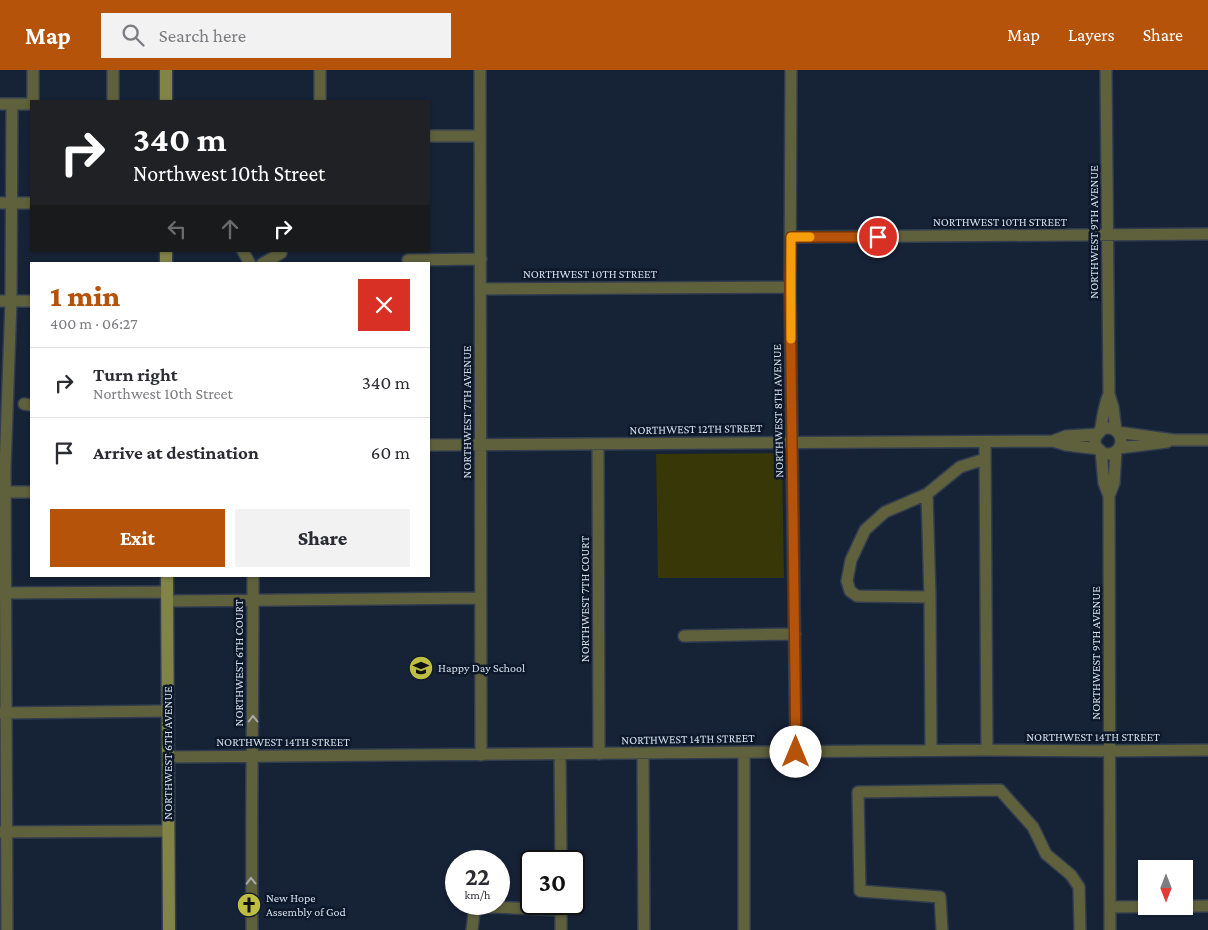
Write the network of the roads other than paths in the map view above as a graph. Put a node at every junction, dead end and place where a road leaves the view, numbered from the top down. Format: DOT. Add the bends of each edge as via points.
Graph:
graph roads {
  1 [pos="33,70"];
  2 [pos="113,70"];
  3 [pos="166,70"];
  4 [pos="320,70"];
  5 [pos="480,70"];
  6 [pos="791,70"];
  7 [pos="1106,70"];
  8 [pos="32,100"];
  9 [pos="113,100"];
  10 [pos="166,100"];
  11 [pos="320,100"];
  12 [pos="30,102"];
  13 [pos="6,104"];
  14 [pos="430,136"];
  15 [pos="480,136"];
  16 [pos="6,203"];
  17 [pos="30,203"];
  18 [pos="1208,234"];
  19 [pos="1107,235"];
  20 [pos="791,237"];
  21 [pos="280,253"];
  22 [pos="481,259"];
  23 [pos="408,260"];
  24 [pos="265,262"];
  25 [pos="790,287"];
  26 [pos="481,289"];
  27 [pos="6,301"];
  28 [pos="30,301"];
  29 [pos="1109,394"];
  30 [pos="4,400"];
  31 [pos="1117,432"];
  32 [pos="1099,433"];
  33 [pos="1174,440"];
  34 [pos="1208,440"];
  35 [pos="1053,441"];
  36 [pos="793,442"];
  37 [pos="985,442"];
  38 [pos="481,444"];
  39 [pos="598,444"];
  40 [pos="430,445"];
  41 [pos="1100,450"];
  42 [pos="1117,450"];
  43 [pos="985,459"];
  44 [pos="2,492"];
  45 [pos="30,492"];
  46 [pos="927,494"];
  47 [pos="1109,496"];
  48 [pos="167,577"];
  49 [pos="253,577"];
  50 [pos="3,593"];
  51 [pos="167,597"];
  52 [pos="481,598"];
  53 [pos="930,598"];
  54 [pos="253,600"];
  55 [pos="795,634"];
  56 [pos="684,636"];
  57 [pos="168,711"];
  58 [pos="3,713"];
  59 [pos="931,750"];
  60 [pos="987,750"];
  61 [pos="1208,750"];
  62 [pos="744,752"];
  63 [pos="796,752"];
  64 [pos="1110,752"];
  65 [pos="560,754"];
  66 [pos="599,754"];
  67 [pos="643,754"];
  68 [pos="481,755"];
  69 [pos="252,756"];
  70 [pos="168,757"];
  71 [pos="168,831"];
  72 [pos="3,832"];
  73 [pos="561,850"];
  74 [pos="1208,906"];
  75 [pos="520,907"];
  76 [pos="1110,907"];
  77 [pos="561,915"];
  78 [pos="7,930"];
  79 [pos="169,930"];
  80 [pos="252,930"];
  81 [pos="472,930"];
  82 [pos="562,930"];
  83 [pos="644,930"];
  84 [pos="744,930"];
  85 [pos="942,930"];
  86 [pos="1080,930"];
  87 [pos="1110,930"];
  1 -- 8 [label="street"];
  2 -- 9 [label="street"];
  3 -- 10 [label="street"];
  4 -- 11 [label="street"];
  5 -- 15 [label="street, NORTHWEST 7TH AVENUE"];
  6 -- 20 [label="street, NORTHWEST 8TH AVENUE"];
  7 -- 19 [label="street, NORTHWEST 9TH AVENUE"];
  12 -- 13 [label="street"];
  13 -- 16 [label="street"];
  14 -- 15 [label="street"];
  15 -- 22 [label="street, NORTHWEST 7TH AVENUE"];
  16 -- 17 [label="street"];
  16 -- 27 [label="street"];
  18 -- 19 [label="street, NORTHWEST 10TH STREET"];
  19 -- 20 [label="street, NORTHWEST 10TH STREET"];
  19 -- 29 [label="street, NORTHWEST 9TH AVENUE"];
  20 -- 25 [label="street, NORTHWEST 8TH AVENUE"];
  21 -- 24 [label="street"];
  22 -- 23 [label="street"];
  22 -- 26 [label="street, NORTHWEST 7TH AVENUE"];
  25 -- 26 [label="street, NORTHWEST 10TH STREET"];
  25 -- 36 [label="street, NORTHWEST 8TH AVENUE"];
  26 -- 38 [label="street, NORTHWEST 7TH AVENUE"];
  27 -- 28 [label="street"];
  27 -- 30 [label="street"];
  29 -- 31 [label="street, NORTHWEST 9TH AVENUE"];
  29 -- 32 [label="street, NORTHWEST 9TH AVENUE" via="1103,406"];
  30 -- 44 [label="street"];
  31 -- 32 [label="street" via="1106,429"];
  31 -- 33 [label="street"];
  31 -- 42 [label="street" via="1121,438"];
  32 -- 35 [label="street, NORTHWEST 12TH STREET" via="1066,436"];
  32 -- 41 [label="street" via="1096,442"];
  33 -- 34 [label="street"];
  33 -- 42 [label="street"];
  35 -- 37 [label="street, NORTHWEST 12TH STREET"];
  35 -- 41 [label="street, NORTHWEST 12TH STREET"];
  36 -- 37 [label="street, NORTHWEST 12TH STREET"];
  36 -- 39 [label="street, NORTHWEST 12TH STREET"];
  36 -- 55 [label="street, NORTHWEST 8TH AVENUE"];
  37 -- 43 [label="street"];
  38 -- 39 [label="street, NORTHWEST 12TH STREET"];
  38 -- 40 [label="street, NORTHWEST 12TH STREET"];
  38 -- 52 [label="street, NORTHWEST 7TH AVENUE"];
  39 -- 66 [label="street, NORTHWEST 7TH COURT"];
  41 -- 42 [label="street" via="1108,454"];
  41 -- 47 [label="street, NORTHWEST 9TH AVENUE"];
  42 -- 47 [label="street, NORTHWEST 9TH AVENUE" via="1114,483"];
  43 -- 46 [label="street" via="960,467"];
  43 -- 60 [label="street"];
  44 -- 45 [label="street"];
  44 -- 50 [label="street"];
  46 -- 53 [label="street"];
  46 -- 53 [label="street" via="885,512 866,530 851,560 847,581 850,591 857,596"];
  47 -- 64 [label="street, NORTHWEST 9TH AVENUE"];
  48 -- 51 [label="street, NORTHWEST 6TH AVENUE"];
  49 -- 54 [label="street, NORTHWEST 6TH COURT"];
  50 -- 51 [label="street"];
  50 -- 58 [label="street"];
  51 -- 54 [label="street"];
  51 -- 57 [label="street, NORTHWEST 6TH AVENUE"];
  52 -- 54 [label="street"];
  52 -- 68 [label="street, NORTHWEST 7TH AVENUE"];
  53 -- 59 [label="street"];
  69 -- 54 [label="street, NORTHWEST 6TH COURT, one-way"];
  55 -- 56 [label="street"];
  55 -- 63 [label="street, NORTHWEST 8TH AVENUE"];
  57 -- 58 [label="street"];
  57 -- 70 [label="street, NORTHWEST 6TH AVENUE"];
  58 -- 72 [label="street"];
  59 -- 60 [label="street, NORTHWEST 14TH STREET"];
  59 -- 63 [label="street, NORTHWEST 14TH STREET"];
  60 -- 64 [label="street, NORTHWEST 14TH STREET"];
  61 -- 64 [label="street, NORTHWEST 14TH STREET"];
  62 -- 63 [label="street, NORTHWEST 14TH STREET"];
  62 -- 67 [label="street, NORTHWEST 14TH STREET"];
  62 -- 84 [label="street"];
  64 -- 76 [label="street, NORTHWEST 9TH AVENUE"];
  65 -- 66 [label="street, NORTHWEST 14TH STREET"];
  65 -- 68 [label="street, NORTHWEST 14TH STREET"];
  65 -- 73 [label="street"];
  66 -- 67 [label="street, NORTHWEST 14TH STREET"];
  67 -- 83 [label="street"];
  68 -- 69 [label="street, NORTHWEST 14TH STREET"];
  69 -- 70 [label="street, NORTHWEST 14TH STREET"];
  80 -- 69 [label="street, NORTHWEST 6TH COURT, one-way"];
  70 -- 71 [label="street, NORTHWEST 6TH AVENUE"];
  71 -- 72 [label="street"];
  71 -- 79 [label="street, NORTHWEST 6TH AVENUE"];
  72 -- 78 [label="street"];
  74 -- 76 [label="street"];
  75 -- 81 [label="street" via="476,910"];
  76 -- 87 [label="street, NORTHWEST 9TH AVENUE"];
  77 -- 82 [label="street"];
  85 -- 86 [label="street" via="940,898 860,891 858,792 1000,790 1033,827 1046,854 1071,874 1079,887"];
}
